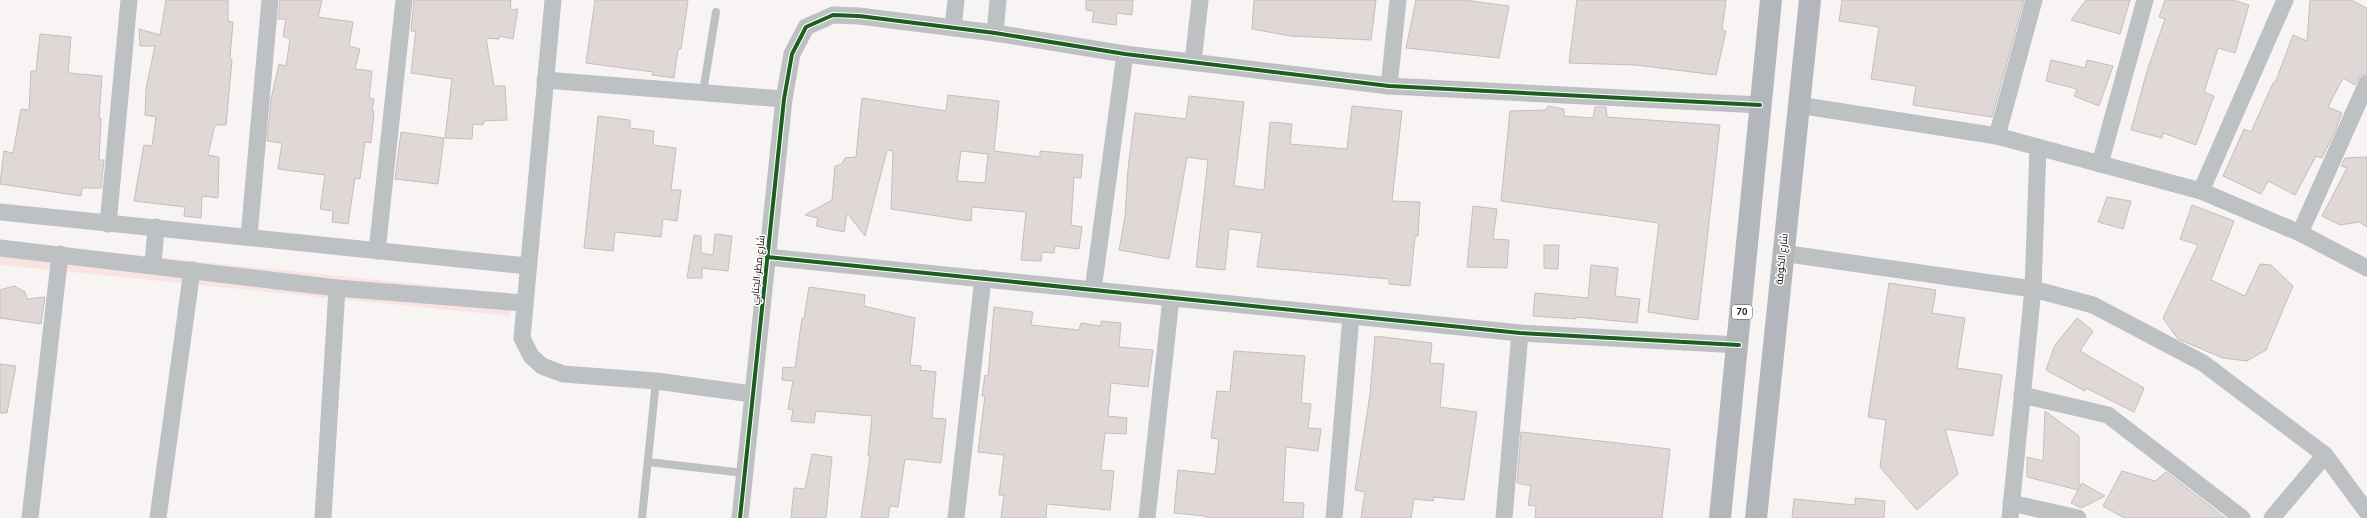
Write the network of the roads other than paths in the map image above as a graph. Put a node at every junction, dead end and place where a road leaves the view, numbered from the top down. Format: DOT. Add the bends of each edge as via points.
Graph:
graph roads {
  1 [pos="129,0"];
  2 [pos="270,0"];
  3 [pos="404,0"];
  4 [pos="553,0"];
  5 [pos="956,0"];
  6 [pos="998,0"];
  7 [pos="1200,0"];
  8 [pos="1398,0"];
  9 [pos="1771,0"];
  10 [pos="1810,0"];
  11 [pos="2034,0"];
  12 [pos="2145,0"];
  13 [pos="2285,0"];
  14 [pos="716,12"];
  15 [pos="953,28"];
  16 [pos="994,33"];
  17 [pos="1125,54"];
  18 [pos="1193,62"];
  19 [pos="545,80"];
  20 [pos="2367,83"];
  21 [pos="1389,86"];
  22 [pos="703,92"];
  23 [pos="784,99"];
  24 [pos="1760,105"];
  25 [pos="1798,105"];
  26 [pos="1997,136"];
  27 [pos="2038,147"];
  28 [pos="2100,164"];
  29 [pos="2201,191"];
  30 [pos="0,212"];
  31 [pos="108,224"];
  32 [pos="156,227"];
  33 [pos="2300,233"];
  34 [pos="249,236"];
  35 [pos="0,248"];
  36 [pos="377,251"];
  37 [pos="1782,253"];
  38 [pos="60,254"];
  39 [pos="767,257"];
  40 [pos="153,265"];
  41 [pos="527,266"];
  42 [pos="2367,268"];
  43 [pos="192,270"];
  44 [pos="983,278"];
  45 [pos="337,288"];
  46 [pos="2033,289"];
  47 [pos="1093,290"];
  48 [pos="1170,298"];
  49 [pos="524,303"];
  50 [pos="1351,316"];
  51 [pos="1520,333"];
  52 [pos="1739,345"];
  53 [pos="656,381"];
  54 [pos="752,394"];
  55 [pos="2022,395"];
  56 [pos="2325,455"];
  57 [pos="648,462"];
  58 [pos="744,473"];
  59 [pos="2011,511"];
  60 [pos="2367,512"];
  61 [pos="30,518"];
  62 [pos="158,518"];
  63 [pos="323,518"];
  64 [pos="642,518"];
  65 [pos="740,518"];
  66 [pos="956,518"];
  67 [pos="1147,518"];
  68 [pos="1334,518"];
  69 [pos="1504,518"];
  70 [pos="1720,518"];
  71 [pos="1756,518"];
  72 [pos="2078,518"];
  73 [pos="2242,518"];
  74 [pos="2272,518"];
  1 -- 31 [label="street"];
  2 -- 34 [label="street"];
  3 -- 36 [label="street"];
  4 -- 19 [label="street"];
  5 -- 15 [label="street"];
  6 -- 16 [label="street"];
  7 -- 18 [label="street"];
  8 -- 21 [label="street"];
  9 -- 24 [label="highway, 70"];
  10 -- 25 [label="highway, شارع الكوفة"];
  11 -- 26 [label="street"];
  12 -- 28 [label="street"];
  13 -- 29 [label="street"];
  14 -- 22 [label="lane"];
  15 -- 16 [label="street"];
  15 -- 23 [label="street, شارع مظر الجنابي" via="833,15 806,27 792,54"];
  16 -- 17 [label="street"];
  17 -- 18 [label="street"];
  17 -- 47 [label="street"];
  18 -- 21 [label="street"];
  19 -- 22 [label="street"];
  19 -- 41 [label="street"];
  20 -- 33 [label="street"];
  21 -- 24 [label="street"];
  22 -- 23 [label="street"];
  23 -- 39 [label="street, شارع مظر الجنابي"];
  24 -- 52 [label="highway, 70"];
  25 -- 26 [label="street"];
  25 -- 37 [label="highway, شارع الكوفة"];
  26 -- 27 [label="street"];
  27 -- 28 [label="street"];
  27 -- 46 [label="street"];
  28 -- 29 [label="street"];
  29 -- 33 [label="street"];
  30 -- 31 [label="street"];
  31 -- 32 [label="street"];
  32 -- 34 [label="street"];
  32 -- 40 [label="street"];
  33 -- 42 [label="street"];
  34 -- 36 [label="street"];
  35 -- 38 [label="street"];
  36 -- 41 [label="street"];
  37 -- 46 [label="street"];
  37 -- 71 [label="highway, شارع الكوفة"];
  38 -- 40 [label="street"];
  38 -- 61 [label="street"];
  39 -- 44 [label="street"];
  39 -- 54 [label="street, شارع مظر الجنابي"];
  40 -- 43 [label="street"];
  41 -- 49 [label="street"];
  43 -- 45 [label="street"];
  43 -- 62 [label="street"];
  44 -- 47 [label="street"];
  44 -- 66 [label="street"];
  45 -- 49 [label="street"];
  45 -- 63 [label="street"];
  46 -- 55 [label="street"];
  46 -- 56 [label="street" via="2093,305 2203,363"];
  47 -- 48 [label="street"];
  48 -- 50 [label="street"];
  48 -- 67 [label="street"];
  49 -- 53 [label="street" via="522,338 531,356 542,366 563,374"];
  50 -- 51 [label="street"];
  50 -- 68 [label="street"];
  51 -- 52 [label="street"];
  51 -- 69 [label="street"];
  52 -- 70 [label="highway, 70"];
  53 -- 54 [label="street"];
  53 -- 57 [label="lane"];
  54 -- 58 [label="street, شارع مظر الجنابي"];
  55 -- 59 [label="street"];
  55 -- 73 [label="street" via="2108,415"];
  56 -- 60 [label="street"];
  56 -- 74 [label="street"];
  57 -- 58 [label="lane"];
  57 -- 64 [label="lane"];
  58 -- 65 [label="street, شارع مظر الجنابي"];
  59 -- 72 [label="street"];
}
